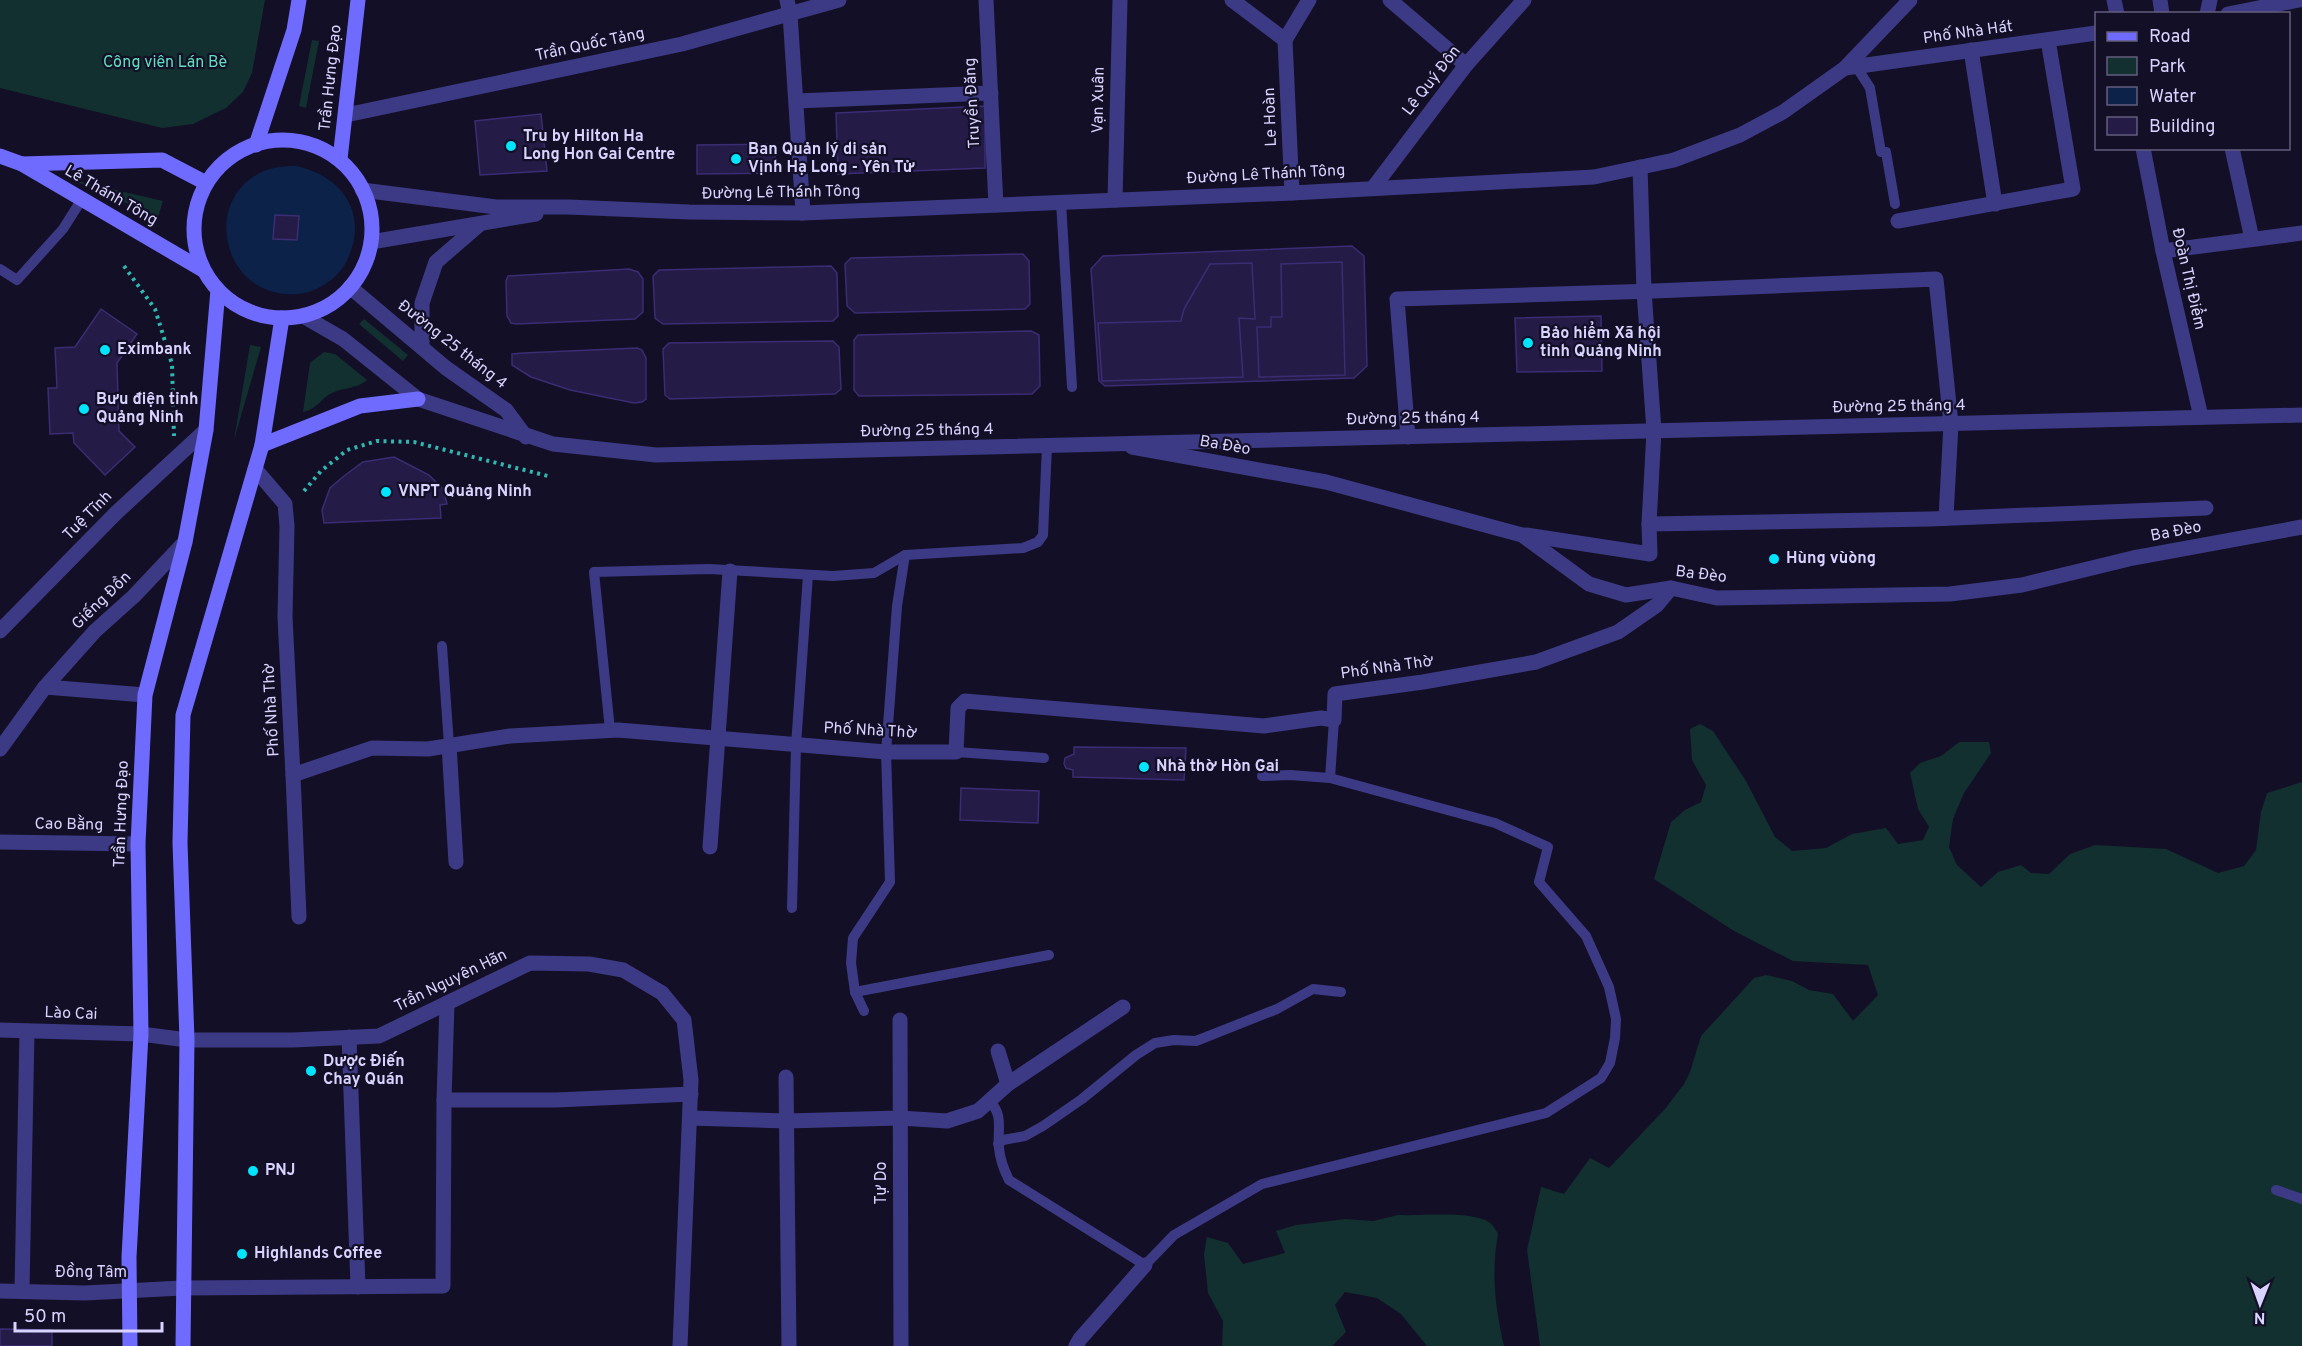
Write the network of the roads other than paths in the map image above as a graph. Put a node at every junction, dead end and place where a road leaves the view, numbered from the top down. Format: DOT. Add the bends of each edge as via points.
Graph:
graph roads {
  1 [pos="299,0"];
  2 [pos="358,0"];
  3 [pos="839,0"];
  4 [pos="986,0"];
  5 [pos="1120,0"];
  6 [pos="1232,0"];
  7 [pos="1309,0"];
  8 [pos="1390,0"];
  9 [pos="1524,0"];
  10 [pos="1910,0"];
  11 [pos="2299,0"];
  12 [pos="789,7"];
  13 [pos="2238,12"];
  14 [pos="2095,33"];
  15 [pos="1285,40"];
  16 [pos="2048,40"];
  17 [pos="1971,50"];
  18 [pos="1466,65"];
  19 [pos="1851,67"];
  20 [pos="991,93"];
  21 [pos="796,101"];
  22 [pos="346,115"];
  23 [pos="256,145"];
  24 [pos="2143,150"];
  25 [pos="2232,150"];
  26 [pos="0,156"];
  27 [pos="339,159"];
  28 [pos="22,164"];
  29 [pos="1640,167"];
  30 [pos="206,183"];
  31 [pos="1372,188"];
  32 [pos="362,190"];
  33 [pos="1292,193"];
  34 [pos="81,199"];
  35 [pos="1115,200"];
  36 [pos="1061,202"];
  37 [pos="1895,204"];
  38 [pos="1995,204"];
  39 [pos="996,205"];
  40 [pos="568,207"];
  41 [pos="802,213"];
  42 [pos="1898,221"];
  43 [pos="480,224"];
  44 [pos="2302,233"];
  45 [pos="2252,239"];
  46 [pos="371,242"];
  47 [pos="2163,251"];
  48 [pos="0,269"];
  49 [pos="203,270"];
  50 [pos="351,287"];
  51 [pos="218,290"];
  52 [pos="1644,291"];
  53 [pos="303,316"];
  54 [pos="282,318"];
  55 [pos="422,347"];
  56 [pos="1072,387"];
  57 [pos="418,399"];
  58 [pos="2302,415"];
  59 [pos="2201,417"];
  60 [pos="1951,424"];
  61 [pos="206,430"];
  62 [pos="1654,431"];
  63 [pos="526,437"];
  64 [pos="1408,437"];
  65 [pos="1117,444"];
  66 [pos="262,445"];
  67 [pos="1047,446"];
  68 [pos="255,469"];
  69 [pos="2206,508"];
  70 [pos="1946,518"];
  71 [pos="1649,524"];
  72 [pos="2302,527"];
  73 [pos="1522,535"];
  74 [pos="185,542"];
  75 [pos="905,555"];
  76 [pos="730,571"];
  77 [pos="808,575"];
  78 [pos="1671,588"];
  79 [pos="0,631"];
  80 [pos="442,646"];
  81 [pos="45,687"];
  82 [pos="145,695"];
  83 [pos="1334,720"];
  84 [pos="610,730"];
  85 [pos="718,738"];
  86 [pos="449,745"];
  87 [pos="796,745"];
  88 [pos="0,749"];
  89 [pos="886,752"];
  90 [pos="956,752"];
  91 [pos="1044,758"];
  92 [pos="293,775"];
  93 [pos="1262,776"];
  94 [pos="1330,778"];
  95 [pos="0,842"];
  96 [pos="138,844"];
  97 [pos="710,847"];
  98 [pos="456,862"];
  99 [pos="792,908"];
  100 [pos="299,917"];
  101 [pos="1049,955"];
  102 [pos="855,992"];
  103 [pos="1341,992"];
  104 [pos="447,1003"];
  105 [pos="1123,1007"];
  106 [pos="864,1011"];
  107 [pos="900,1020"];
  108 [pos="0,1030"];
  109 [pos="27,1031"];
  110 [pos="141,1034"];
  111 [pos="349,1037"];
  112 [pos="187,1040"];
  113 [pos="998,1052"];
  114 [pos="786,1077"];
  115 [pos="1008,1084"];
  116 [pos="691,1094"];
  117 [pos="444,1100"];
  118 [pos="990,1102"];
  119 [pos="690,1118"];
  120 [pos="900,1118"];
  121 [pos="786,1121"];
  122 [pos="998,1144"];
  123 [pos="2276,1191"];
  124 [pos="2302,1199"];
  125 [pos="1145,1264"];
  126 [pos="358,1287"];
  127 [pos="182,1288"];
  128 [pos="22,1290"];
  129 [pos="0,1291"];
  130 [pos="130,1291"];
  131 [pos="130,1346"];
  132 [pos="183,1346"];
  133 [pos="680,1346"];
  134 [pos="789,1346"];
  135 [pos="901,1346"];
  136 [pos="1076,1346"];
  1 -- 23 [label="main road" via="294,30"];
  2 -- 22 [label="main road, Trần Hưng Đạo"];
  3 -- 12 [label="street, Trần Quốc Tảng"];
  4 -- 20 [label="street, Truyền Đăng"];
  5 -- 35 [label="street, Vạn Xuân"];
  6 -- 15 [label="street"];
  7 -- 15 [label="street"];
  8 -- 18 [label="street"];
  9 -- 18 [label="street, Lê Quý Đôn"];
  10 -- 19 [label="street, Đường Lê Thánh Tông"];
  11 -- 13 [label="street"];
  12 -- 21 [label="street"];
  12 -- 22 [label="street, Trần Quốc Tảng" via="682,44"];
  14 -- 16 [label="street, Phố Nhà Hát"];
  15 -- 33 [label="street, Le Hoàn"];
  16 -- 17 [label="street, Phố Nhà Hát"];
  16 -- 38 [label="street" via="2073,189"];
  17 -- 19 [label="street, Phố Nhà Hát"];
  17 -- 38 [label="street"];
  18 -- 31 [label="street, Lê Quý Đôn"];
  19 -- 29 [label="street, Đường Lê Thánh Tông" via="1740,135 1674,160"];
  19 -- 37 [label="lane" via="1870,88"];
  20 -- 21 [label="street"];
  20 -- 39 [label="street, Truyền Đăng"];
  21 -- 41 [label="street"];
  22 -- 27 [label="main road, Trần Hưng Đạo"];
  23 -- 27 [label="main road" via="282,140 296,142 322,149"];
  23 -- 30 [label="main road" via="236,153"];
  24 -- 47 [label="street, Đoàn Thị Điểm"];
  25 -- 45 [label="street"];
  26 -- 28 [label="main road, Lê Thánh Tông"];
  27 -- 32 [label="main road"];
  28 -- 30 [label="main road" via="162,160"];
  28 -- 34 [label="main road, Lê Thánh Tông"];
  29 -- 31 [label="street, Đường Lê Thánh Tông" via="1594,177"];
  29 -- 52 [label="street"];
  30 -- 49 [label="main road" via="194,219 194,237"];
  31 -- 33 [label="street, Đường Lê Thánh Tông"];
  32 -- 40 [label="street, Đường Lê Thánh Tông" via="496,207"];
  32 -- 46 [label="main road" via="369,206"];
  33 -- 35 [label="street, Đường Lê Thánh Tông"];
  34 -- 48 [label="lane" via="63,229 16,280"];
  34 -- 49 [label="main road, Lê Thánh Tông"];
  35 -- 36 [label="street, Đường Lê Thánh Tông"];
  36 -- 39 [label="street, Đường Lê Thánh Tông"];
  36 -- 56 [label="lane"];
  38 -- 42 [label="street"];
  39 -- 41 [label="street, Đường Lê Thánh Tông"];
  40 -- 41 [label="street, Đường Lê Thánh Tông"];
  40 -- 43 [label="street, Đường Lê Thánh Tông"];
  43 -- 46 [label="street, Đường Lê Thánh Tông"];
  43 -- 55 [label="street" via="436,262 422,303"];
  44 -- 45 [label="street"];
  45 -- 47 [label="street"];
  46 -- 50 [label="main road"];
  47 -- 59 [label="street, Đoàn Thị Điểm"];
  49 -- 51 [label="main road"];
  50 -- 53 [label="main road" via="337,300"];
  50 -- 55 [label="street, Đường 25 tháng 4"];
  51 -- 54 [label="main road" via="247,311"];
  51 -- 61 [label="main road, Trần Hưng Đạo"];
  52 -- 60 [label="street" via="1936,279"];
  52 -- 62 [label="street"];
  52 -- 64 [label="street" via="1397,299"];
  53 -- 54 [label="main road"];
  53 -- 57 [label="street, Đường 25 tháng 4" via="343,339"];
  54 -- 66 [label="main road"];
  55 -- 63 [label="street, Đường 25 tháng 4" via="506,410"];
  57 -- 63 [label="street, Đường 25 tháng 4"];
  57 -- 66 [label="main road" via="360,406"];
  58 -- 59 [label="street, Đường 25 tháng 4"];
  59 -- 60 [label="street, Đường 25 tháng 4"];
  60 -- 62 [label="street, Đường 25 tháng 4"];
  60 -- 70 [label="street"];
  61 -- 74 [label="main road, Trần Hưng Đạo"];
  61 -- 79 [label="street, Tuệ Tĩnh" via="116,513"];
  62 -- 64 [label="street, Đường 25 tháng 4"];
  62 -- 71 [label="street"];
  63 -- 67 [label="street, Đường 25 tháng 4" via="554,444 656,455"];
  64 -- 65 [label="street, Đường 25 tháng 4"];
  65 -- 67 [label="street, Đường 25 tháng 4"];
  65 -- 73 [label="street, Ba Đèo" via="1326,482"];
  66 -- 68 [label="main road"];
  67 -- 75 [label="lane" via="1043,534 1038,542 1023,548"];
  68 -- 92 [label="street, Phố Nhà Thờ" via="285,504 285,617"];
  68 -- 112 [label="main road" via="183,715 180,843"];
  69 -- 70 [label="street"];
  70 -- 71 [label="street"];
  71 -- 73 [label="street" via="1650,554"];
  72 -- 78 [label="street, Ba Đèo" via="2133,558 2022,585 1950,594 1717,598"];
  73 -- 78 [label="street, Ba Đèo" via="1588,584 1626,595"];
  74 -- 81 [label="street, Giếng Đồn" via="94,631"];
  74 -- 82 [label="main road, Trần Hưng Đạo"];
  75 -- 77 [label="lane" via="874,573"];
  75 -- 89 [label="lane" via="897,606"];
  76 -- 77 [label="lane"];
  76 -- 84 [label="lane" via="594,572"];
  76 -- 85 [label="street"];
  77 -- 87 [label="lane"];
  78 -- 83 [label="street, Phố Nhà Thờ" via="1657,605 1618,633 1536,662 1335,694"];
  80 -- 86 [label="lane"];
  81 -- 82 [label="street"];
  81 -- 88 [label="street, Giếng Đồn"];
  82 -- 96 [label="main road, Trần Hưng Đạo"];
  83 -- 90 [label="street" via="1321,718 1264,726 965,700 958,708"];
  83 -- 94 [label="lane"];
  84 -- 85 [label="street, Phố Nhà Thờ"];
  84 -- 86 [label="street, Phố Nhà Thờ" via="510,736"];
  85 -- 87 [label="street, Phố Nhà Thờ"];
  85 -- 97 [label="street"];
  86 -- 92 [label="street, Phố Nhà Thờ" via="428,749 372,748"];
  86 -- 98 [label="street"];
  87 -- 89 [label="street, Phố Nhà Thờ"];
  87 -- 99 [label="lane"];
  89 -- 90 [label="street, Phố Nhà Thờ"];
  89 -- 102 [label="lane" via="890,882 853,938"];
  90 -- 91 [label="lane"];
  92 -- 100 [label="street"];
  93 -- 94 [label="lane"];
  94 -- 125 [label="lane" via="1495,823 1548,847 1539,882 1586,936 1609,987 1616,1019 1610,1063 1601,1078 1546,1113 1262,1184 1174,1235"];
  95 -- 96 [label="street, Cao Bằng"];
  96 -- 110 [label="main road, Trần Hưng Đạo"];
  101 -- 102 [label="lane"];
  102 -- 106 [label="lane"];
  103 -- 122 [label="lane" via="1313,989 1277,1009 1196,1041 1155,1043 1043,1126"];
  104 -- 111 [label="street, Trần Nguyên Hãn" via="379,1036"];
  104 -- 116 [label="street, Trần Nguyên Hãn" via="530,963 589,964 623,970 662,993 684,1020"];
  104 -- 117 [label="street"];
  105 -- 115 [label="street"];
  107 -- 120 [label="street, Tự Do"];
  108 -- 109 [label="street, Lào Cai"];
  109 -- 110 [label="street, Lào Cai"];
  109 -- 128 [label="street"];
  110 -- 112 [label="street, Trần Nguyên Hãn"];
  110 -- 130 [label="main road, Trần Hưng Đạo"];
  111 -- 112 [label="street, Trần Nguyên Hãn"];
  111 -- 126 [label="street"];
  112 -- 127 [label="main road"];
  113 -- 115 [label="street"];
  114 -- 121 [label="street"];
  115 -- 118 [label="street"];
  116 -- 117 [label="street"];
  116 -- 119 [label="street, Trần Nguyên Hãn"];
  117 -- 126 [label="street, Đồng Tâm" via="443,1286"];
  118 -- 120 [label="street" via="978,1111 947,1121"];
  118 -- 122 [label="lane" via="996,1107 1000,1124"];
  119 -- 121 [label="street"];
  119 -- 133 [label="street, Trần Nguyên Hãn"];
  120 -- 121 [label="street"];
  120 -- 135 [label="street, Tự Do"];
  121 -- 134 [label="street"];
  122 -- 125 [label="lane" via="1010,1180"];
  123 -- 124 [label="lane"];
  125 -- 136 [label="street"];
  126 -- 127 [label="street, Đồng Tâm"];
  127 -- 130 [label="street, Đồng Tâm"];
  127 -- 132 [label="main road"];
  128 -- 129 [label="street, Đồng Tâm"];
  128 -- 130 [label="street, Đồng Tâm"];
  130 -- 131 [label="main road, Trần Hưng Đạo"];
}
